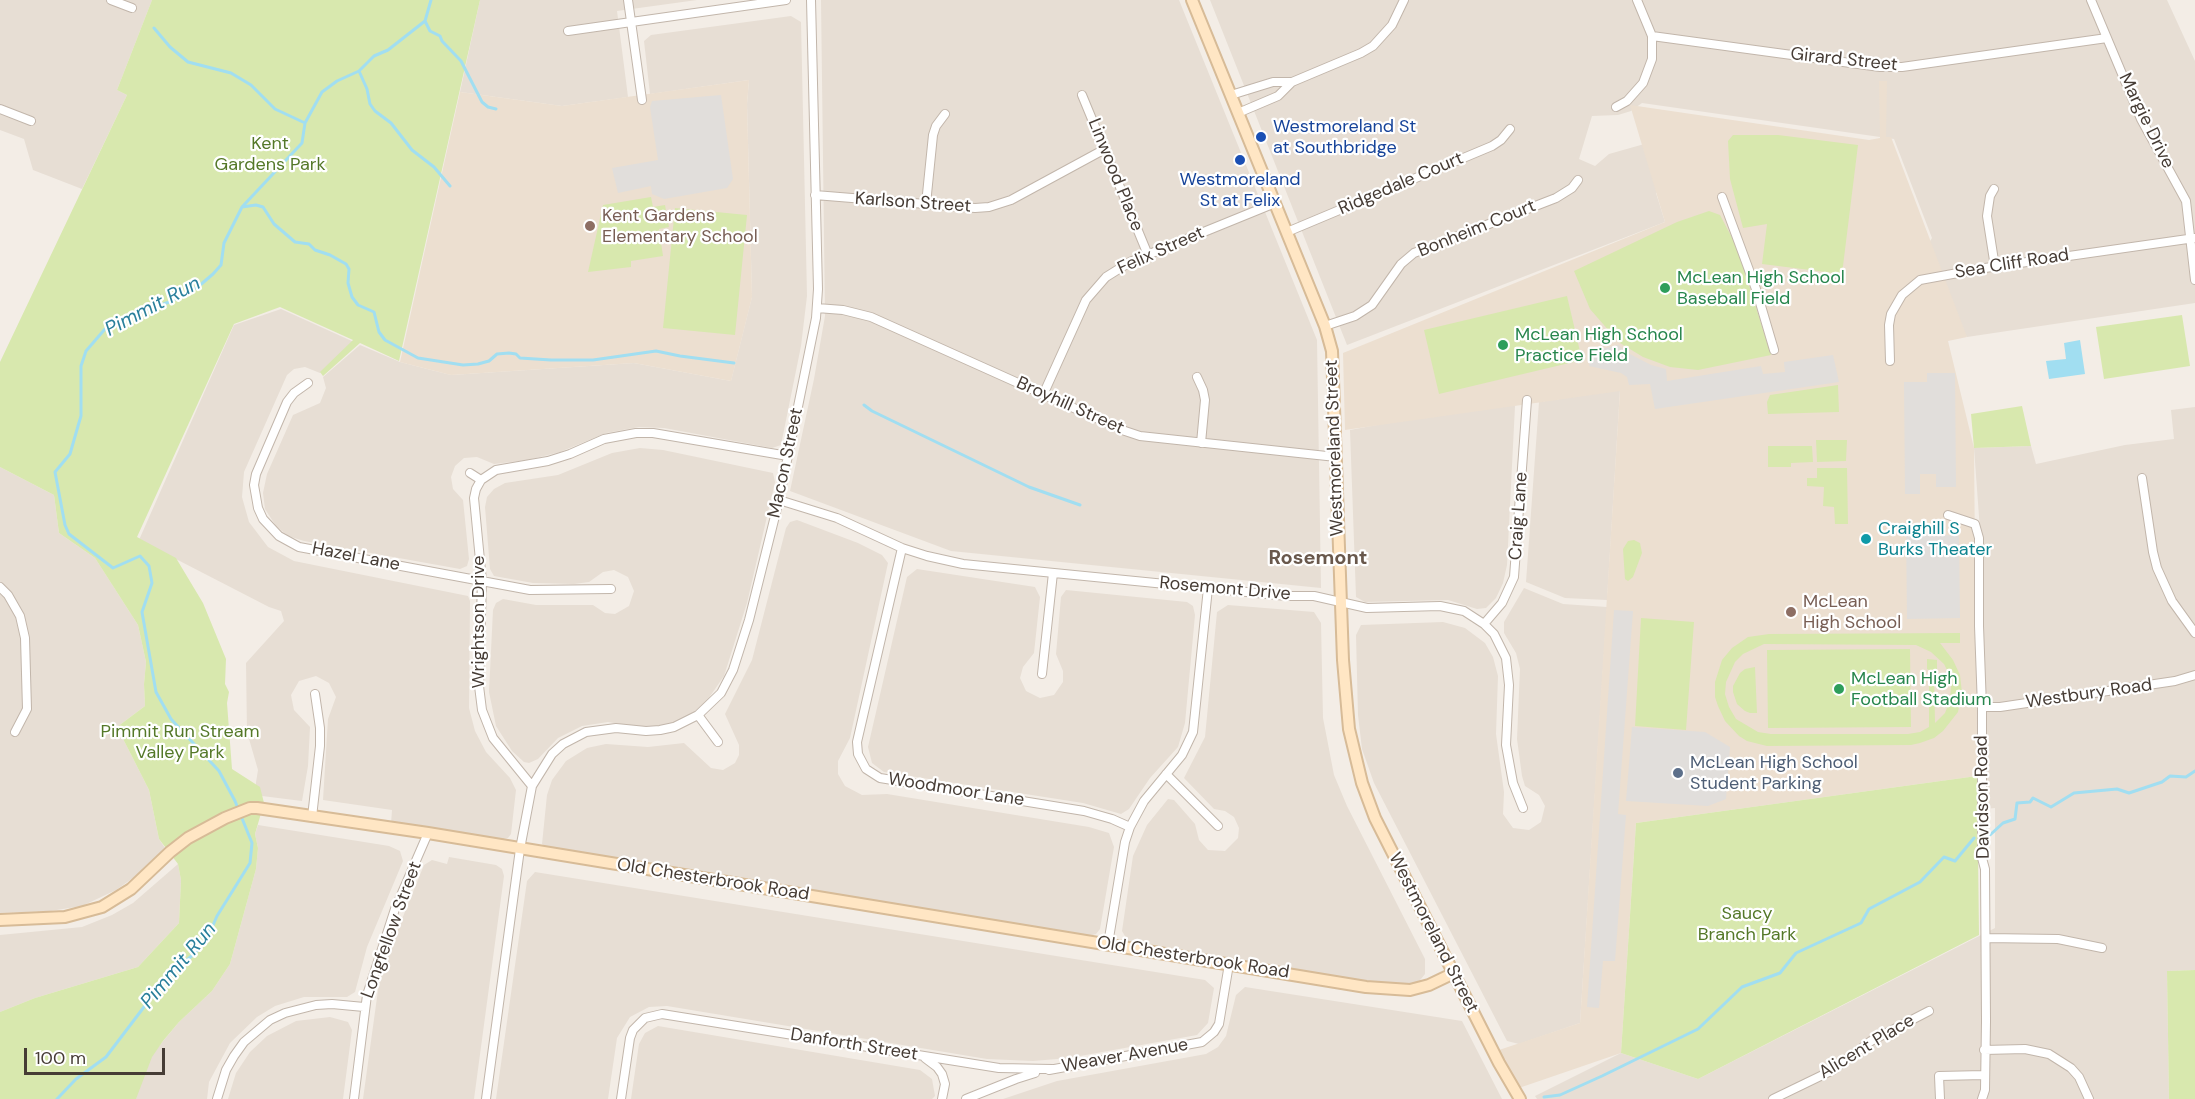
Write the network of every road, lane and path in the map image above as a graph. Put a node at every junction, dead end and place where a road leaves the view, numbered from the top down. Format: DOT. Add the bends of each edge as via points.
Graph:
graph roads {
  1 [pos="111,0"];
  2 [pos="628,0"];
  3 [pos="786,0"];
  4 [pos="811,0"];
  5 [pos="1192,0"];
  6 [pos="1404,0"];
  7 [pos="1637,0"];
  8 [pos="2091,0"];
  9 [pos="132,9"];
  10 [pos="631,22"];
  11 [pos="568,31"];
  12 [pos="1652,36"];
  13 [pos="2107,38"];
  14 [pos="1292,82"];
  15 [pos="1082,94"];
  16 [pos="1231,95"];
  17 [pos="642,100"];
  18 [pos="1616,107"];
  19 [pos="0,109"];
  20 [pos="1238,113"];
  21 [pos="945,114"];
  22 [pos="31,121"];
  23 [pos="1510,129"];
  24 [pos="1105,149"];
  25 [pos="1578,180"];
  26 [pos="1994,189"];
  27 [pos="815,195"];
  28 [pos="1722,197"];
  29 [pos="1275,203"];
  30 [pos="926,204"];
  31 [pos="1287,232"];
  32 [pos="2193,238"];
  33 [pos="1148,255"];
  34 [pos="1995,267"];
  35 [pos="2195,280"];
  36 [pos="817,308"];
  37 [pos="1325,326"];
  38 [pos="1774,350"];
  39 [pos="1890,361"];
  40 [pos="1197,377"];
  41 [pos="308,383"];
  42 [pos="1043,395"];
  43 [pos="1527,400"];
  44 [pos="1201,443"];
  45 [pos="788,456"];
  46 [pos="1336,458"];
  47 [pos="470,473"];
  48 [pos="2142,478"];
  49 [pos="481,480"];
  50 [pos="779,500"];
  51 [pos="1948,516"];
  52 [pos="902,548"];
  53 [pos="1053,573"];
  54 [pos="483,581"];
  55 [pos="0,587"];
  56 [pos="1208,588"];
  57 [pos="611,589"];
  58 [pos="1340,603"];
  59 [pos="1484,624"];
  60 [pos="2195,633"];
  61 [pos="1042,674"];
  62 [pos="2195,675"];
  63 [pos="315,694"];
  64 [pos="1982,707"];
  65 [pos="698,715"];
  66 [pos="15,732"];
  67 [pos="718,742"];
  68 [pos="1166,774"];
  69 [pos="532,786"];
  70 [pos="1523,808"];
  71 [pos="312,817"];
  72 [pos="1218,825"];
  73 [pos="1130,827"];
  74 [pos="428,833"];
  75 [pos="520,849"];
  76 [pos="0,920"];
  77 [pos="1986,938"];
  78 [pos="1108,944"];
  79 [pos="2102,948"];
  80 [pos="1229,964"];
  81 [pos="1454,973"];
  82 [pos="364,1007"];
  83 [pos="1929,1011"];
  84 [pos="1984,1050"];
  85 [pos="921,1056"];
  86 [pos="1052,1069"];
  87 [pos="1984,1075"];
  88 [pos="217,1099"];
  89 [pos="354,1099"];
  90 [pos="486,1099"];
  91 [pos="621,1099"];
  92 [pos="942,1099"];
  93 [pos="966,1099"];
  94 [pos="1520,1099"];
  95 [pos="1773,1099"];
  96 [pos="1940,1099"];
  97 [pos="1982,1099"];
  98 [pos="2089,1099"];
  1 -- 9 [label="street"];
  2 -- 10 [label="street"];
  3 -- 10 [label="street"];
  4 -- 27 [label="street, Macon Street"];
  5 -- 16 [label="street, Westmoreland Street"];
  6 -- 14 [label="street" via="1392,25 1373,46"];
  7 -- 12 [label="street"];
  8 -- 13 [label="street, Margie Drive"];
  10 -- 11 [label="street"];
  10 -- 17 [label="street"];
  12 -- 13 [label="street, Girard Street" via="1880,67"];
  12 -- 18 [label="street" via="1652,59 1643,83"];
  13 -- 32 [label="street, Margie Drive" via="2141,119 2183,195"];
  14 -- 16 [label="street" via="1274,82"];
  14 -- 20 [label="street" via="1278,96"];
  15 -- 24 [label="street, Linwood Place"];
  16 -- 20 [label="street, Westmoreland Street"];
  19 -- 22 [label="street"];
  20 -- 29 [label="street, Westmoreland Street"];
  21 -- 30 [label="street" via="933,135"];
  23 -- 31 [label="street, Ridgedale Court" via="1492,146"];
  24 -- 30 [label="street, Karlson Street" via="1003,204 975,208"];
  24 -- 33 [label="street, Linwood Place"];
  25 -- 37 [label="street, Bonheim Court" via="1556,198 1414,253 1401,264 1372,305"];
  26 -- 34 [label="street" via="1987,216"];
  27 -- 30 [label="street, Karlson Street"];
  27 -- 36 [label="street, Macon Street"];
  28 -- 38 [label="street"];
  29 -- 31 [label="street, Westmoreland Street"];
  29 -- 33 [label="street, Felix Street"];
  31 -- 37 [label="street, Westmoreland Street"];
  32 -- 34 [label="street, Sea Cliff Road"];
  32 -- 35 [label="street, Margie Drive"];
  33 -- 42 [label="street, Felix Street" via="1117,269 1095,287 1075,321"];
  34 -- 39 [label="street, Sea Cliff Road" via="1931,277 1910,286 1892,314"];
  36 -- 42 [label="street, Broyhill Street" via="871,317"];
  36 -- 45 [label="street, Macon Street"];
  37 -- 46 [label="street, Westmoreland Street" via="1334,365"];
  40 -- 44 [label="street" via="1205,400"];
  41 -- 54 [label="street, Hazel Lane" via="287,402 256,474 258,508 270,529 299,547"];
  42 -- 44 [label="street, Broyhill Street" via="1140,436"];
  43 -- 59 [label="street, Craig Lane" via="1514,577 1502,603"];
  44 -- 46 [label="street, Broyhill Street"];
  45 -- 49 [label="street" via="636,433 604,440 548,461 496,470"];
  45 -- 50 [label="street, Macon Street"];
  46 -- 58 [label="street, Westmoreland Street"];
  47 -- 49 [label="street"];
  48 -- 60 [label="street" via="2157,568 2172,600"];
  49 -- 54 [label="street, Wrightson Drive" via="474,498"];
  50 -- 52 [label="street, Rosemont Drive" via="837,518"];
  50 -- 65 [label="street, Macon Street" via="733,669 721,693"];
  51 -- 64 [label="street, Davidson Road" via="1969,521 1978,530"];
  52 -- 53 [label="street, Rosemont Drive" via="953,562"];
  52 -- 73 [label="street, Woodmoor Lane" via="857,742 866,769 880,778 1084,811"];
  53 -- 56 [label="street, Rosemont Drive"];
  53 -- 61 [label="street"];
  54 -- 57 [label="street, Hazel Lane" via="537,590"];
  54 -- 69 [label="street, Wrightson Drive" via="479,686 482,710 493,738"];
  55 -- 66 [label="street" via="20,616 26,638 27,710"];
  56 -- 58 [label="street, Rosemont Drive" via="1314,596"];
  56 -- 68 [label="street" via="1193,732 1182,755"];
  58 -- 59 [label="street, Rosemont Drive" via="1367,608 1452,607"];
  58 -- 81 [label="street, Westmoreland Street" via="1349,729 1362,783 1375,818"];
  59 -- 70 [label="street, Rosemont Drive" via="1506,658 1506,745"];
  62 -- 64 [label="street, Westbury Road"];
  63 -- 71 [label="street" via="320,746"];
  64 -- 77 [label="street, Davidson Road"];
  65 -- 67 [label="street"];
  65 -- 69 [label="street, Macon Street" via="660,730 616,728 586,732 552,754"];
  68 -- 72 [label="street"];
  68 -- 73 [label="street" via="1144,801"];
  69 -- 75 [label="street"];
  71 -- 74 [label="street, Old Chesterbrook Road"];
  71 -- 76 [label="street, Old Chesterbrook Road" via="250,808 188,838 131,889 102,907 65,917"];
  73 -- 78 [label="street"];
  74 -- 75 [label="street, Old Chesterbrook Road"];
  74 -- 82 [label="street, Longfellow Street" via="381,947"];
  75 -- 78 [label="street, Old Chesterbrook Road"];
  75 -- 90 [label="street"];
  77 -- 79 [label="street" via="2058,939"];
  77 -- 84 [label="street, Davidson Road"];
  78 -- 80 [label="street, Old Chesterbrook Road"];
  80 -- 81 [label="street, Old Chesterbrook Road" via="1398,991 1429,985"];
  80 -- 86 [label="street, Weaver Avenue" via="1219,1024 1202,1042"];
  81 -- 94 [label="street, Westmoreland Street"];
  82 -- 88 [label="street" via="316,1005 270,1020 234,1056"];
  82 -- 89 [label="street, Longfellow Street"];
  83 -- 95 [label="street, Alicent Place" via="1870,1041 1833,1070"];
  84 -- 87 [label="street, Davidson Road"];
  84 -- 98 [label="street" via="2049,1053 2071,1068"];
  85 -- 86 [label="street, Danforth Street" via="999,1068"];
  85 -- 91 [label="street, Danforth Street" via="657,1014 638,1023 630,1038"];
  85 -- 92 [label="street" via="942,1074"];
  86 -- 93 [label="street, Weaver Avenue"];
  87 -- 96 [label="street" via="1939,1076"];
  87 -- 97 [label="street, Davidson Road"];
}
